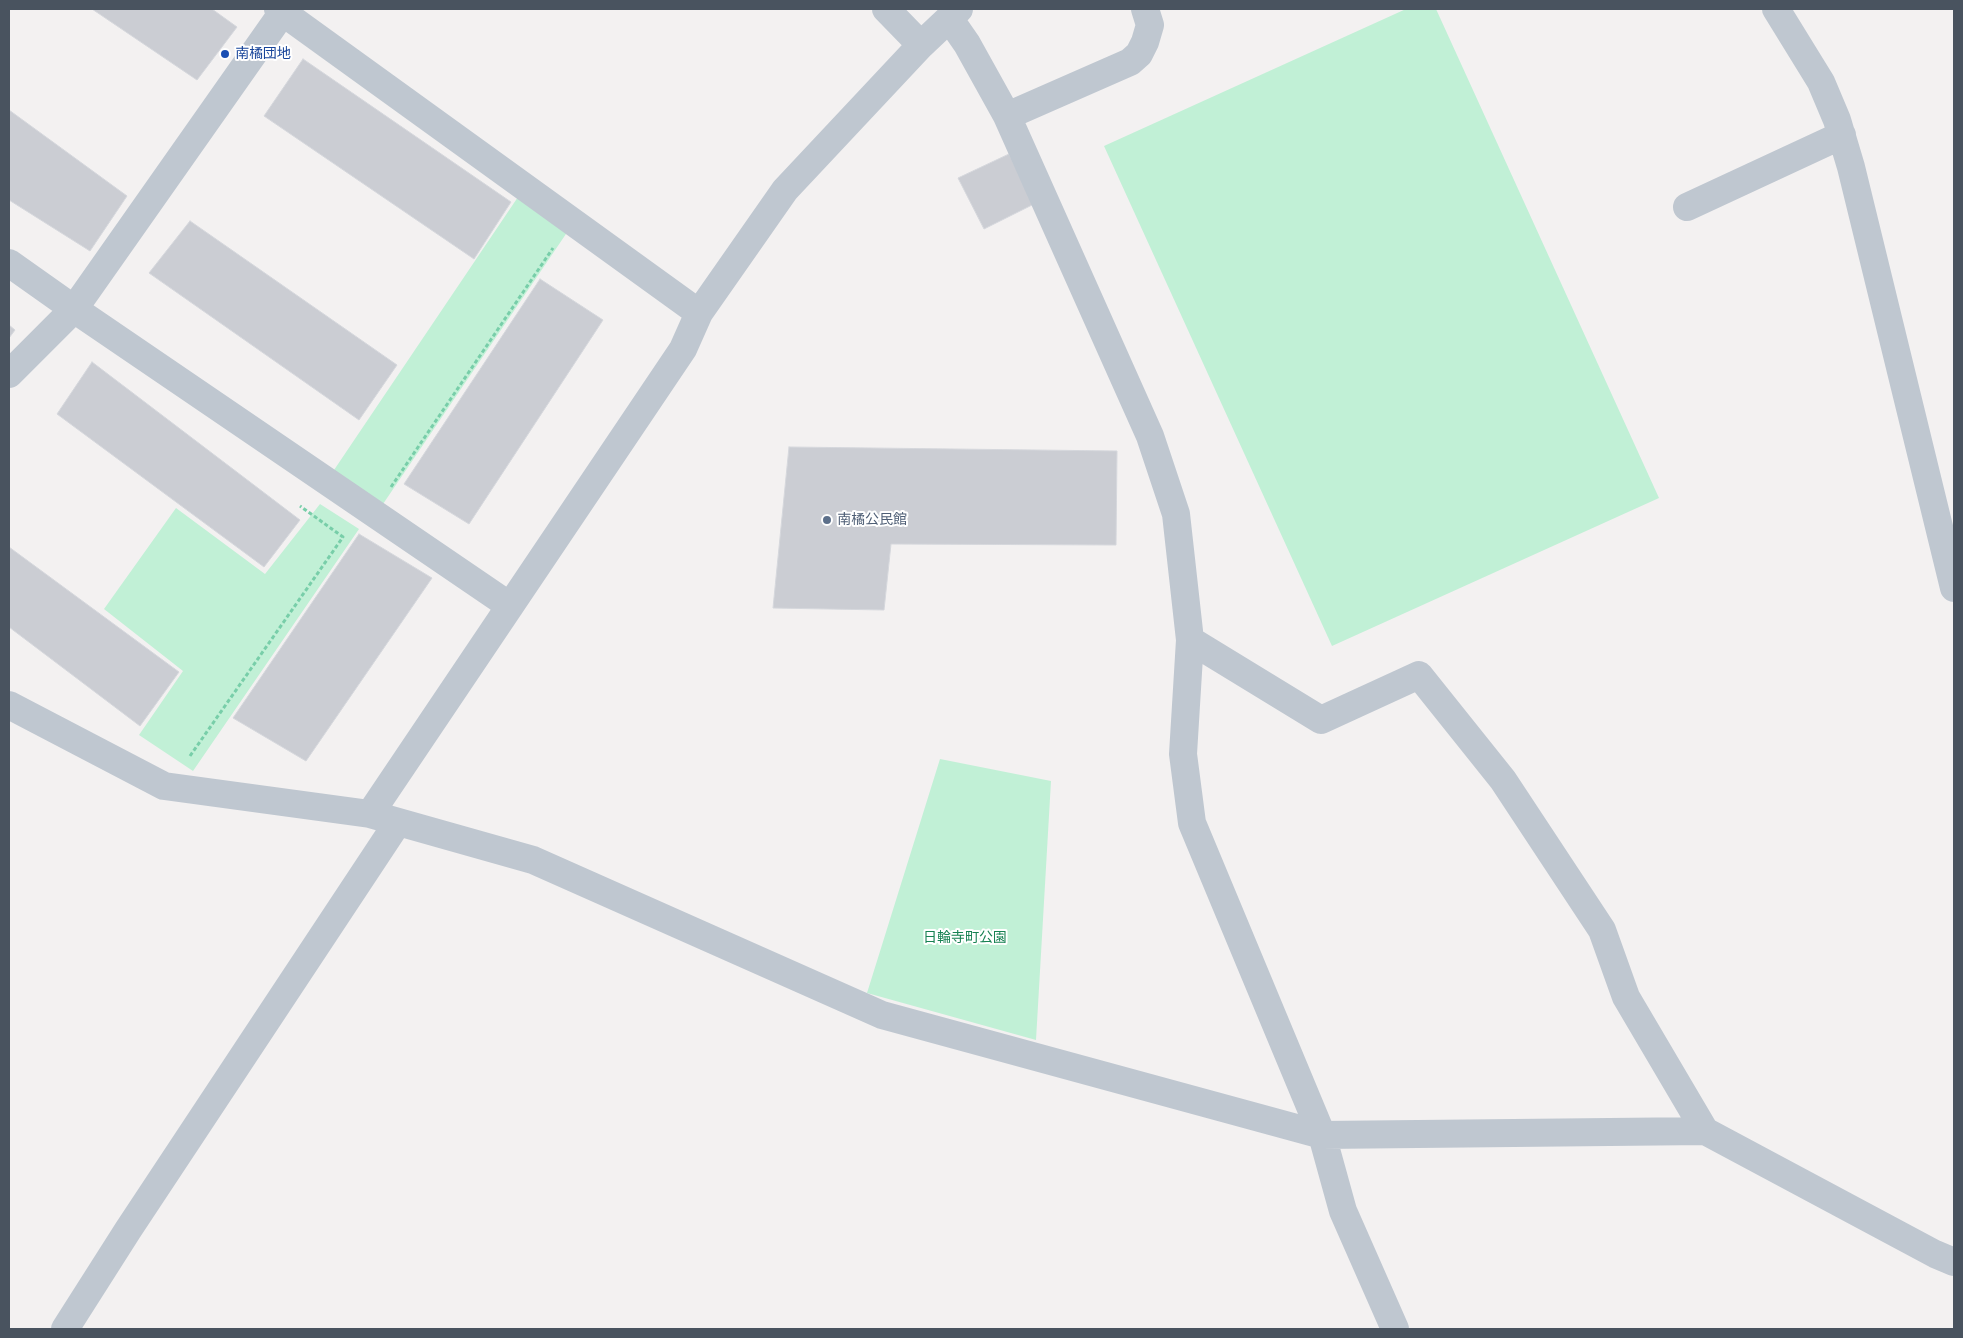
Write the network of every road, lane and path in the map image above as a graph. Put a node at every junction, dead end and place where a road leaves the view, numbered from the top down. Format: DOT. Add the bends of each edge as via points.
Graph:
graph roads {
  1 [pos="886,9"];
  2 [pos="1145,9"];
  3 [pos="1776,9"];
  4 [pos="282,10"];
  5 [pos="954,14"];
  6 [pos="921,46"];
  7 [pos="1007,116"];
  8 [pos="1842,135"];
  9 [pos="1687,207"];
  10 [pos="555,245"];
  11 [pos="9,263"];
  12 [pos="74,310"];
  13 [pos="699,312"];
  14 [pos="9,374"];
  15 [pos="386,493"];
  16 [pos="300,506"];
  17 [pos="1954,588"];
  18 [pos="510,606"];
  19 [pos="1190,640"];
  20 [pos="9,705"];
  21 [pos="185,763"];
  22 [pos="370,814"];
  23 [pos="398,822"];
  24 [pos="1705,1131"];
  25 [pos="1322,1134"];
  26 [pos="1954,1262"];
  27 [pos="65,1329"];
  28 [pos="1395,1329"];
  1 -- 6 [label="street"];
  2 -- 7 [label="street" via="1150,25 1140,54 1130,62"];
  3 -- 8 [label="street" via="1821,82"];
  4 -- 12 [label="street"];
  4 -- 13 [label="street"];
  5 -- 6 [label="street"];
  5 -- 7 [label="street"];
  6 -- 13 [label="street" via="785,190"];
  7 -- 19 [label="street" via="1150,436 1176,514"];
  8 -- 9 [label="street"];
  8 -- 17 [label="street"];
  10 -- 15 [label="path"];
  11 -- 12 [label="street"];
  12 -- 14 [label="street"];
  12 -- 18 [label="street"];
  13 -- 18 [label="street" via="683,348"];
  16 -- 21 [label="path" via="343,537"];
  18 -- 22 [label="street"];
  19 -- 24 [label="street" via="1321,720 1419,675 1503,780 1602,930 1626,997"];
  19 -- 25 [label="street" via="1183,754 1192,823"];
  20 -- 22 [label="street" via="164,786"];
  22 -- 23 [label="street"];
  23 -- 25 [label="street" via="534,860 882,1015"];
  23 -- 27 [label="street"];
  24 -- 25 [label="street"];
  24 -- 26 [label="street"];
  25 -- 28 [label="street" via="1343,1211"];
}
